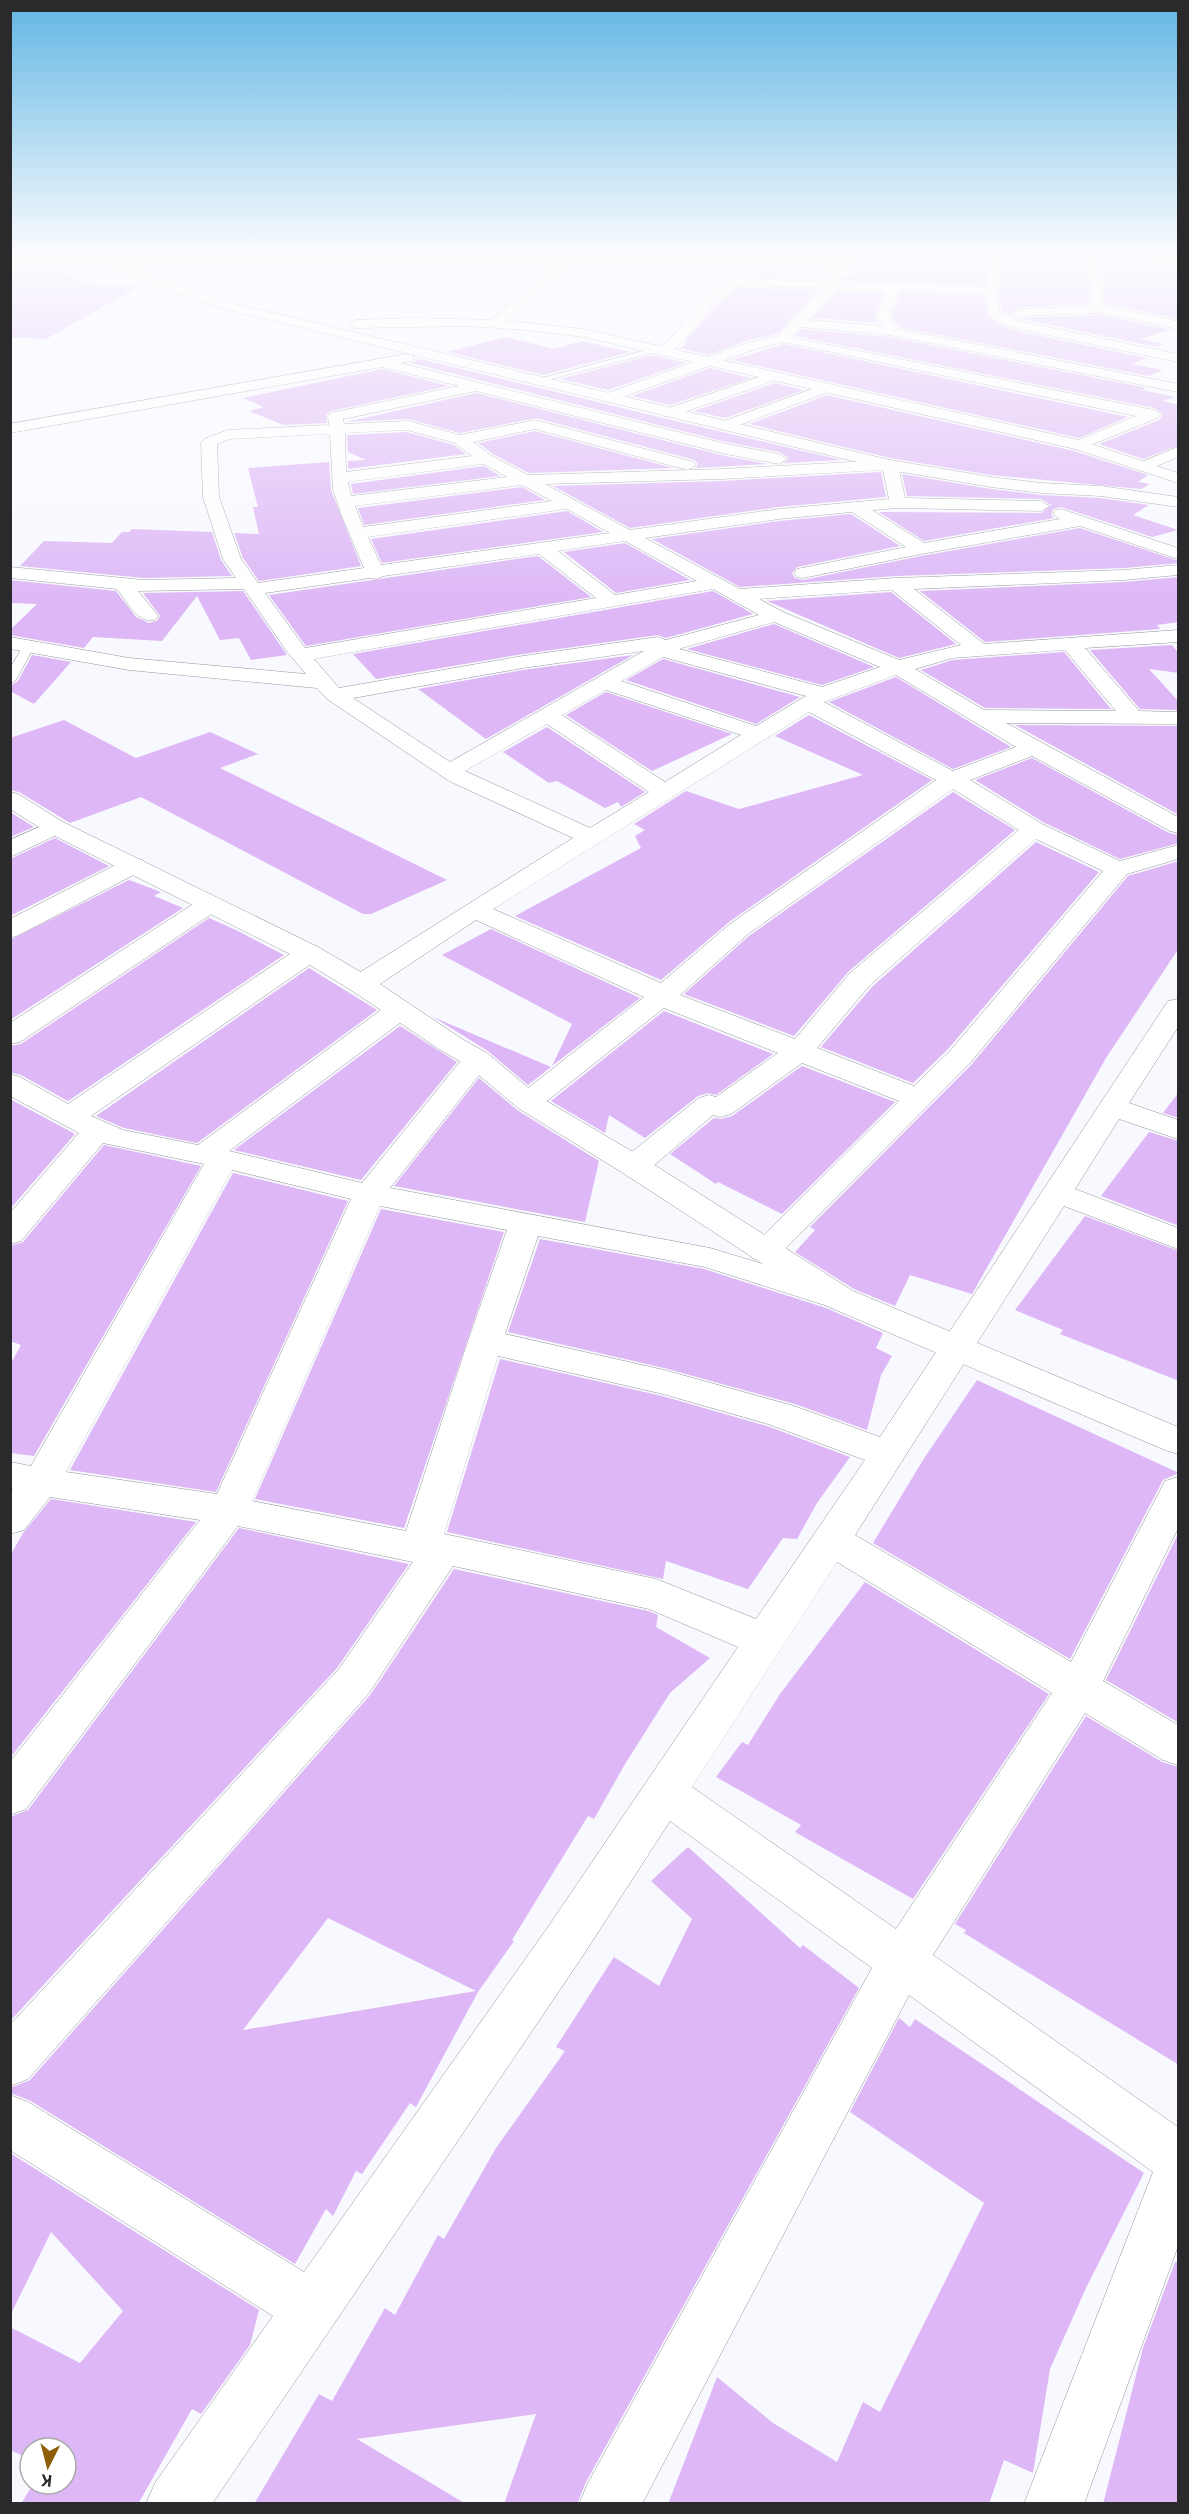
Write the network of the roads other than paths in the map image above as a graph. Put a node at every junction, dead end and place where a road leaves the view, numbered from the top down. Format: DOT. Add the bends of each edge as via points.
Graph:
graph roads {
  1 [pos="331,373"];
  2 [pos="344,373"];
  3 [pos="425,373"];
  4 [pos="511,373"];
  5 [pos="565,373"];
  6 [pos="676,373"];
  7 [pos="759,373"];
  8 [pos="954,373"];
  9 [pos="1102,373"];
  10 [pos="522,376"];
  11 [pos="771,376"];
  12 [pos="539,380"];
  13 [pos="374,381"];
  14 [pos="476,386"];
  15 [pos="397,387"];
  16 [pos="823,388"];
  17 [pos="1179,388"];
  18 [pos="432,397"];
  19 [pos="607,398"];
  20 [pos="466,406"];
  21 [pos="1170,409"];
  22 [pos="668,413"];
  23 [pos="500,415"];
  24 [pos="1152,415"];
  25 [pos="535,424"];
  26 [pos="724,426"];
  27 [pos="10,429"];
  28 [pos="338,429"];
  29 [pos="460,440"];
  30 [pos="1078,445"];
  31 [pos="1179,452"];
  32 [pos="486,459"];
  33 [pos="890,465"];
  34 [pos="1145,466"];
  35 [pos="819,469"];
  36 [pos="722,474"];
  37 [pos="339,478"];
  38 [pos="1179,478"];
  39 [pos="524,480"];
  40 [pos="1041,488"];
  41 [pos="346,502"];
  42 [pos="1179,502"];
  43 [pos="898,503"];
  44 [pos="569,504"];
  45 [pos="854,506"];
  46 [pos="1041,506"];
  47 [pos="1081,521"];
  48 [pos="358,533"];
  49 [pos="627,537"];
  50 [pos="544,549"];
  51 [pos="921,549"];
  52 [pos="1179,554"];
  53 [pos="1179,570"];
  54 [pos="10,572"];
  55 [pos="375,574"];
  56 [pos="122,584"];
  57 [pos="896,584"];
  58 [pos="251,586"];
  59 [pos="727,589"];
  60 [pos="611,601"];
  61 [pos="148,616"];
  62 [pos="776,616"];
  63 [pos="1179,636"];
  64 [pos="684,640"];
  65 [pos="1070,643"];
  66 [pos="20,644"];
  67 [pos="660,650"];
  68 [pos="979,650"];
  69 [pos="300,655"];
  70 [pos="898,667"];
  71 [pos="10,680"];
  72 [pos="604,682"];
  73 [pos="328,688"];
  74 [pos="816,698"];
  75 [pos="547,715"];
  76 [pos="979,716"];
  77 [pos="1133,718"];
  78 [pos="1179,718"];
  79 [pos="759,734"];
  80 [pos="1033,748"];
  81 [pos="450,771"];
  82 [pos="952,779"];
  83 [pos="665,792"];
  84 [pos="10,799"];
  85 [pos="1179,826"];
  86 [pos="55,827"];
  87 [pos="1034,829"];
  88 [pos="592,838"];
  89 [pos="10,850"];
  90 [pos="1179,852"];
  91 [pos="134,865"];
  92 [pos="1118,869"];
  93 [pos="210,904"];
  94 [pos="474,910"];
  95 [pos="10,930"];
  96 [pos="309,953"];
  97 [pos="361,984"];
  98 [pos="662,997"];
  99 [pos="399,1010"];
  100 [pos="1176,1014"];
  101 [pos="10,1036"];
  102 [pos="800,1052"];
  103 [pos="477,1059"];
  104 [pos="10,1083"];
  105 [pos="918,1098"];
  106 [pos="528,1102"];
  107 [pos="1112,1107"];
  108 [pos="69,1117"];
  109 [pos="98,1130"];
  110 [pos="1179,1130"];
  111 [pos="214,1157"];
  112 [pos="634,1166"];
  113 [pos="1058,1193"];
  114 [pos="369,1194"];
  115 [pos="526,1222"];
  116 [pos="10,1234"];
  117 [pos="1179,1239"];
  118 [pos="764,1251"];
  119 [pos="841,1299"];
  120 [pos="484,1341"];
  121 [pos="956,1348"];
  122 [pos="1179,1441"];
  123 [pos="888,1454"];
  124 [pos="26,1478"];
  125 [pos="1179,1491"];
  126 [pos="229,1510"];
  127 [pos="10,1520"];
  128 [pos="830,1539"];
  129 [pos="432,1549"];
  130 [pos="764,1640"];
  131 [pos="1079,1687"];
  132 [pos="1179,1747"];
  133 [pos="664,1792"];
  134 [pos="10,1796"];
  135 [pos="902,1961"];
  136 [pos="10,2062"];
  137 [pos="10,2120"];
  138 [pos="1179,2158"];
  139 [pos="1179,2175"];
  140 [pos="312,2308"];
  141 [pos="176,2504"];
  142 [pos="609,2504"];
  143 [pos="1054,2504"];
  1 -- 27 [label="street"];
  2 -- 13 [label="street"];
  3 -- 14 [label="street"];
  4 -- 10 [label="street"];
  5 -- 12 [label="lane"];
  6 -- 19 [label="street"];
  7 -- 11 [label="street"];
  8 -- 24 [label="street"];
  9 -- 17 [label="street"];
  10 -- 12 [label="street"];
  10 -- 14 [label="street"];
  11 -- 16 [label="street"];
  11 -- 22 [label="street"];
  12 -- 19 [label="street"];
  14 -- 18 [label="street"];
  14 -- 35 [label="street"];
  15 -- 18 [label="street"];
  16 -- 26 [label="street"];
  16 -- 30 [label="street"];
  18 -- 20 [label="street"];
  18 -- 28 [label="street" via="335,416"];
  19 -- 22 [label="street"];
  21 -- 24 [label="street"];
  22 -- 26 [label="street"];
  23 -- 25 [label="street"];
  24 -- 30 [label="street"];
  25 -- 29 [label="street"];
  25 -- 36 [label="street"];
  26 -- 33 [label="street"];
  28 -- 29 [label="street" via="408,425"];
  28 -- 37 [label="street"];
  28 -- 58 [label="street" via="228,435 209,442 211,497 232,559"];
  29 -- 32 [label="street"];
  30 -- 34 [label="street"];
  31 -- 34 [label="street"];
  32 -- 37 [label="street"];
  32 -- 39 [label="street"];
  33 -- 35 [label="street"];
  33 -- 40 [label="street"];
  33 -- 43 [label="street"];
  34 -- 38 [label="street"];
  35 -- 36 [label="street"];
  36 -- 39 [label="street"];
  37 -- 41 [label="street"];
  39 -- 41 [label="street"];
  39 -- 44 [label="street"];
  40 -- 42 [label="street" via="1101,491"];
  40 -- 46 [label="street"];
  41 -- 48 [label="street"];
  43 -- 45 [label="street"];
  43 -- 46 [label="street"];
  44 -- 48 [label="street"];
  44 -- 49 [label="street"];
  45 -- 49 [label="street"];
  45 -- 51 [label="street"];
  46 -- 47 [label="street"];
  47 -- 51 [label="street"];
  47 -- 52 [label="street"];
  48 -- 55 [label="street"];
  49 -- 50 [label="street"];
  49 -- 59 [label="street"];
  50 -- 55 [label="street"];
  50 -- 60 [label="street"];
  51 -- 59 [label="street"];
  53 -- 57 [label="street"];
  54 -- 56 [label="street"];
  55 -- 58 [label="street"];
  56 -- 58 [label="street"];
  56 -- 61 [label="street"];
  57 -- 59 [label="street"];
  57 -- 68 [label="street"];
  58 -- 69 [label="street"];
  59 -- 60 [label="street"];
  59 -- 62 [label="street"];
  60 -- 69 [label="street"];
  62 -- 64 [label="street"];
  62 -- 70 [label="street"];
  63 -- 65 [label="street"];
  64 -- 67 [label="street"];
  64 -- 73 [label="street"];
  65 -- 68 [label="street"];
  65 -- 77 [label="street"];
  66 -- 71 [label="lane"];
  66 -- 73 [label="street" via="129,664"];
  67 -- 72 [label="street"];
  67 -- 74 [label="street"];
  68 -- 70 [label="street" via="951,652"];
  69 -- 73 [label="street"];
  70 -- 74 [label="street"];
  70 -- 76 [label="street"];
  72 -- 75 [label="street"];
  72 -- 79 [label="street"];
  73 -- 81 [label="street"];
  74 -- 79 [label="street"];
  74 -- 82 [label="street"];
  75 -- 81 [label="street"];
  75 -- 83 [label="street"];
  76 -- 77 [label="street"];
  76 -- 80 [label="street"];
  77 -- 78 [label="street"];
  79 -- 83 [label="street"];
  80 -- 82 [label="street"];
  80 -- 85 [label="street"];
  81 -- 88 [label="street"];
  82 -- 87 [label="street"];
  82 -- 98 [label="street" via="739,929"];
  83 -- 88 [label="street"];
  84 -- 86 [label="street"];
  86 -- 89 [label="street"];
  86 -- 91 [label="street"];
  87 -- 92 [label="street"];
  87 -- 102 [label="street" via="860,979"];
  88 -- 94 [label="street"];
  90 -- 92 [label="street"];
  91 -- 93 [label="street"];
  91 -- 95 [label="street"];
  92 -- 105 [label="street" via="960,1057"];
  93 -- 96 [label="street"];
  93 -- 101 [label="street"];
  94 -- 97 [label="street"];
  94 -- 98 [label="street"];
  96 -- 97 [label="street"];
  96 -- 108 [label="street"];
  97 -- 99 [label="street"];
  98 -- 102 [label="street"];
  98 -- 106 [label="street"];
  99 -- 103 [label="street"];
  99 -- 111 [label="street"];
  100 -- 107 [label="street"];
  102 -- 105 [label="street"];
  102 -- 112 [label="street" via="720,1108 709,1104"];
  103 -- 106 [label="street"];
  103 -- 114 [label="street"];
  104 -- 108 [label="street"];
  105 -- 118 [label="street"];
  106 -- 112 [label="street"];
  107 -- 110 [label="street"];
  107 -- 113 [label="street"];
  108 -- 109 [label="street"];
  109 -- 111 [label="street" via="114,1137"];
  109 -- 116 [label="street"];
  111 -- 114 [label="street"];
  111 -- 124 [label="street"];
  112 -- 118 [label="street"];
  113 -- 117 [label="street"];
  113 -- 121 [label="street"];
  114 -- 115 [label="street"];
  114 -- 126 [label="street"];
  115 -- 119 [label="street" via="710,1258"];
  115 -- 120 [label="street"];
  118 -- 119 [label="street"];
  119 -- 121 [label="street"];
  120 -- 123 [label="street" via="664,1382 781,1415"];
  120 -- 129 [label="street"];
  121 -- 122 [label="street"];
  121 -- 123 [label="street"];
  123 -- 128 [label="street"];
  124 -- 126 [label="street"];
  124 -- 127 [label="street"];
  125 -- 131 [label="street"];
  126 -- 129 [label="street"];
  126 -- 134 [label="street"];
  128 -- 130 [label="street"];
  128 -- 131 [label="street"];
  129 -- 130 [label="street" via="656,1595"];
  129 -- 136 [label="street" via="354,1682"];
  130 -- 133 [label="street"];
  131 -- 132 [label="street"];
  131 -- 135 [label="street"];
  133 -- 135 [label="street"];
  133 -- 140 [label="street"];
  135 -- 138 [label="street"];
  135 -- 142 [label="street"];
  137 -- 140 [label="street"];
  139 -- 143 [label="street"];
  140 -- 141 [label="street"];
}
